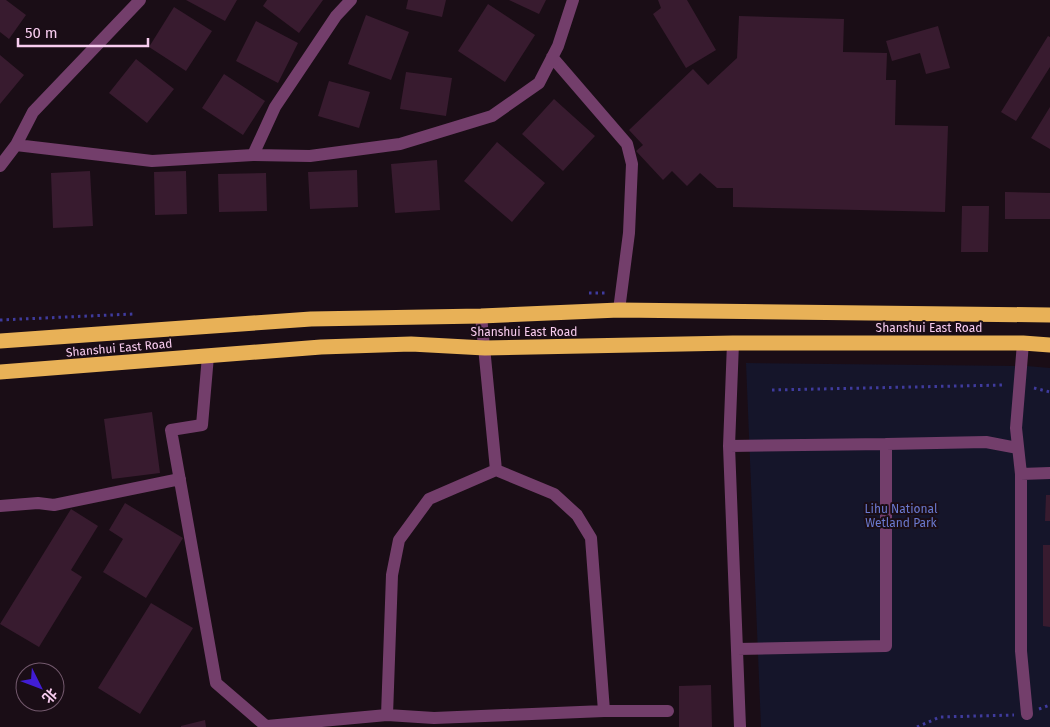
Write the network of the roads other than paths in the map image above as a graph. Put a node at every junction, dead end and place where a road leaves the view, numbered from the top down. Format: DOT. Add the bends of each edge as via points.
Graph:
graph roads {
  1 [pos="140,0"];
  2 [pos="351,0"];
  3 [pos="573,0"];
  4 [pos="552,58"];
  5 [pos="16,146"];
  6 [pos="253,156"];
  7 [pos="0,166"];
  8 [pos="620,310"];
  9 [pos="1050,315"];
  10 [pos="481,316"];
  11 [pos="0,341"];
  12 [pos="733,343"];
  13 [pos="1023,343"];
  14 [pos="1050,345"];
  15 [pos="485,348"];
  16 [pos="208,356"];
  17 [pos="0,372"];
  18 [pos="886,444"];
  19 [pos="729,446"];
  20 [pos="1018,448"];
  21 [pos="496,470"];
  22 [pos="1021,474"];
  23 [pos="1050,474"];
  24 [pos="180,479"];
  25 [pos="0,506"];
  26 [pos="737,649"];
  27 [pos="604,711"];
  28 [pos="668,711"];
  29 [pos="1027,714"];
  30 [pos="387,715"];
  31 [pos="267,727"];
  32 [pos="740,727"];
  1 -- 5 [label="street" via="33,112"];
  2 -- 6 [label="street" via="336,16 275,107"];
  3 -- 4 [label="street"];
  4 -- 6 [label="street" via="539,82 492,116 400,144 310,156"];
  4 -- 8 [label="street" via="628,144 632,164 629,233"];
  5 -- 6 [label="street" via="152,161"];
  5 -- 7 [label="street"];
  8 -- 9 [label="highway, Shanshui East Road"];
  8 -- 10 [label="highway, Shanshui East Road"];
  10 -- 11 [label="highway, Shanshui East Road" via="311,319"];
  10 -- 15 [label="street"];
  12 -- 13 [label="highway, Shanshui East Road"];
  12 -- 15 [label="highway, Shanshui East Road"];
  12 -- 19 [label="street"];
  13 -- 14 [label="highway, Shanshui East Road"];
  13 -- 20 [label="street" via="1016,428"];
  15 -- 16 [label="highway, Shanshui East Road" via="411,344"];
  15 -- 21 [label="street"];
  16 -- 17 [label="highway, Shanshui East Road"];
  16 -- 24 [label="street" via="202,425 172,430"];
  18 -- 19 [label="street"];
  18 -- 20 [label="street" via="986,442"];
  18 -- 26 [label="street" via="886,646"];
  19 -- 26 [label="street"];
  20 -- 22 [label="street"];
  21 -- 27 [label="street" via="554,494 577,515 591,538"];
  21 -- 30 [label="street" via="428,499 399,540 392,575"];
  22 -- 23 [label="street"];
  22 -- 29 [label="street" via="1020,651"];
  24 -- 25 [label="street" via="54,506 38,503"];
  24 -- 31 [label="street" via="216,683"];
  26 -- 32 [label="street"];
  27 -- 28 [label="street"];
  27 -- 30 [label="street" via="434,718"];
  30 -- 31 [label="street"];
}
